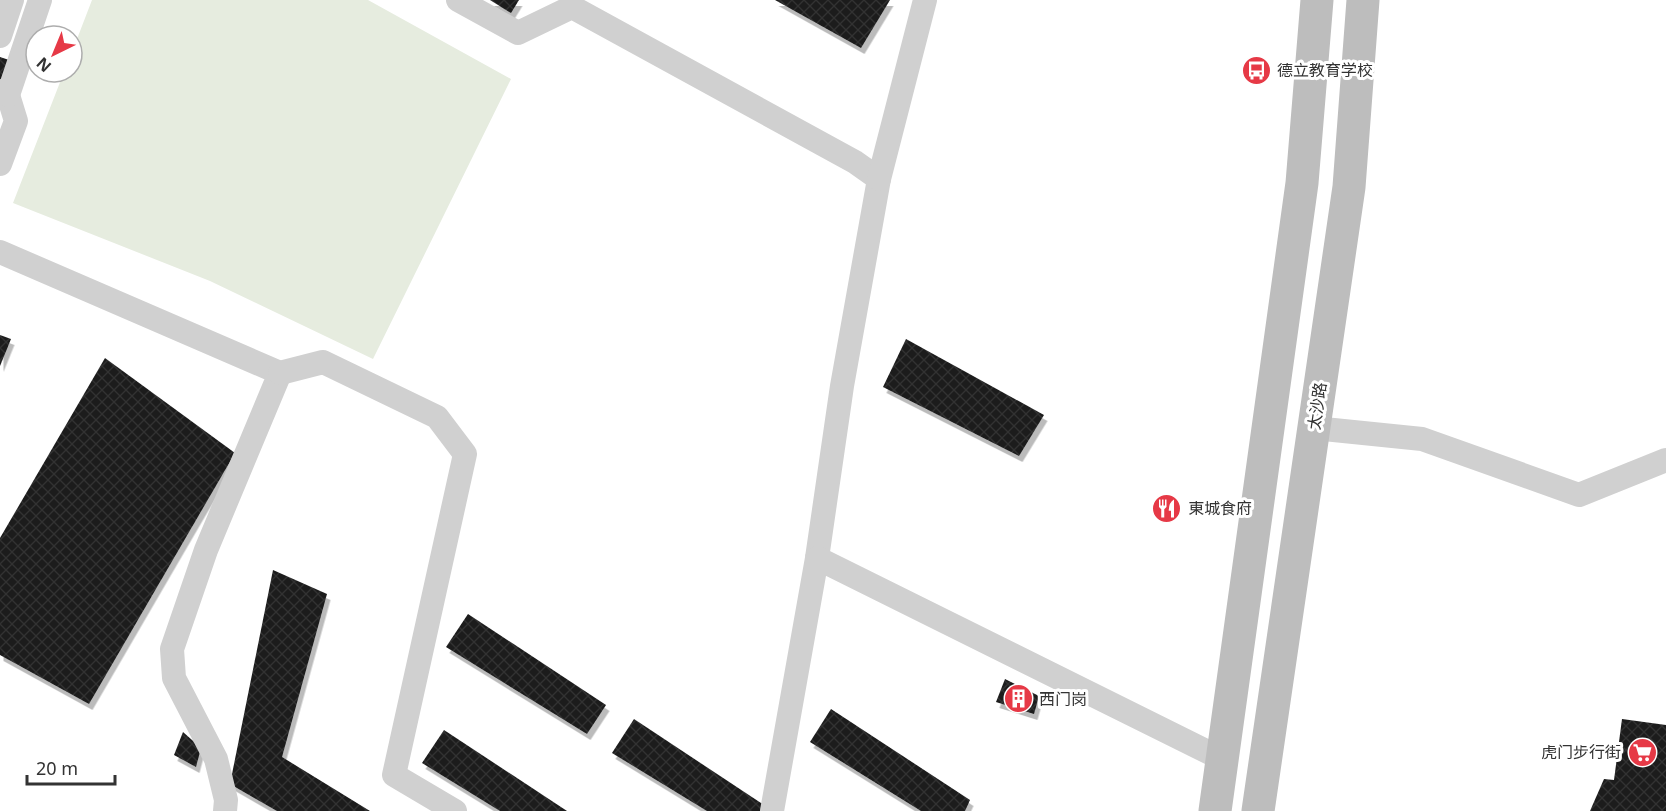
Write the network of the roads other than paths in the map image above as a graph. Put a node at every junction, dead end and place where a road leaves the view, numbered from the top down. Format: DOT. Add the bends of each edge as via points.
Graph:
graph roads {
  1 [pos="12,0"];
  2 [pos="40,0"];
  3 [pos="458,0"];
  4 [pos="925,0"];
  5 [pos="1317,0"];
  6 [pos="1363,0"];
  7 [pos="546,10"];
  8 [pos="0,36"];
  9 [pos="4,94"];
  10 [pos="0,164"];
  11 [pos="879,179"];
  12 [pos="0,252"];
  13 [pos="280,373"];
  14 [pos="1314,428"];
  15 [pos="1666,460"];
  16 [pos="817,558"];
  17 [pos="1222,759"];
  18 [pos="226,806"];
  19 [pos="455,811"];
  20 [pos="772,811"];
  21 [pos="1215,811"];
  22 [pos="1258,811"];
  1 -- 8 [label="street"];
  2 -- 9 [label="street"];
  3 -- 7 [label="street" via="518,33"];
  4 -- 11 [label="street"];
  5 -- 17 [label="main road" via="1302,183"];
  6 -- 14 [label="main road, 太沙路" via="1349,188"];
  7 -- 11 [label="street" via="572,7 855,162"];
  9 -- 10 [label="street" via="16,121"];
  11 -- 16 [label="street" via="842,386"];
  12 -- 13 [label="street"];
  13 -- 18 [label="street" via="206,550 172,649 174,678 216,759"];
  13 -- 19 [label="street" via="323,362 437,417 465,454 394,775"];
  14 -- 15 [label="street" via="1422,439 1579,495"];
  14 -- 22 [label="main road, 太沙路"];
  16 -- 17 [label="street"];
  16 -- 20 [label="street"];
  17 -- 21 [label="main road"];
}
